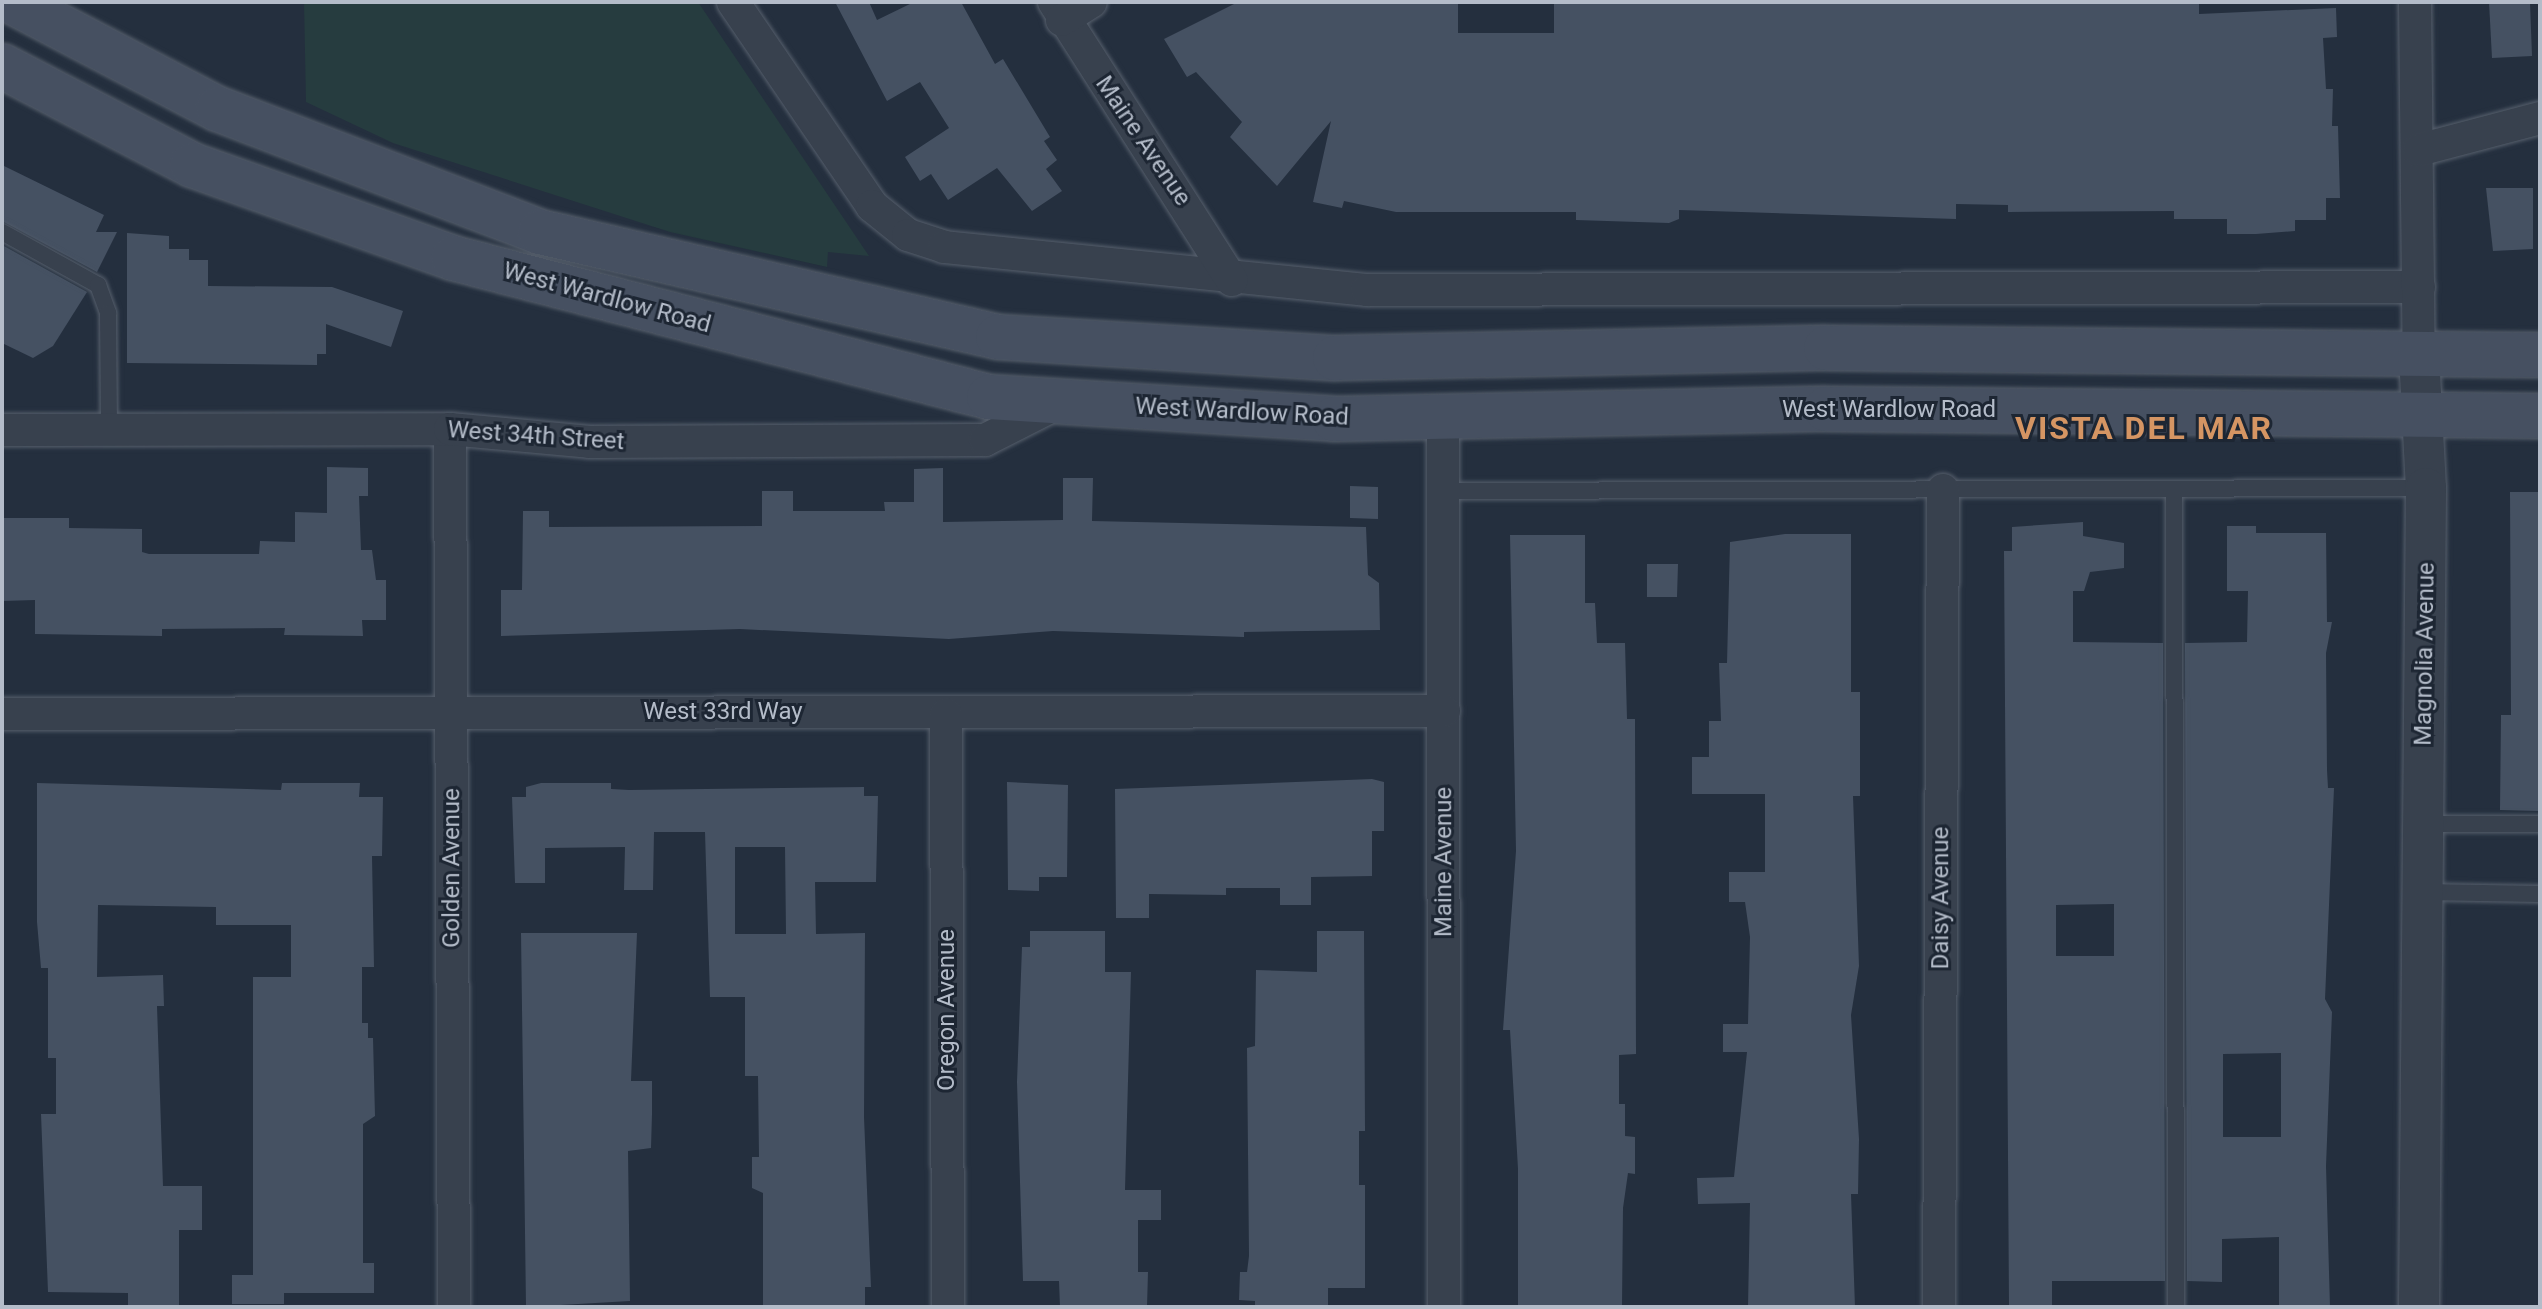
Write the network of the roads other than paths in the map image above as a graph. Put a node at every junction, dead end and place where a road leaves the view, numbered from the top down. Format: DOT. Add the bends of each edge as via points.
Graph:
graph roads {
  1 [pos="13,2"];
  2 [pos="733,2"];
  3 [pos="1091,2"];
  4 [pos="2415,2"];
  5 [pos="1058,11"];
  6 [pos="2,66"];
  7 [pos="2540,118"];
  8 [pos="2419,150"];
  9 [pos="2,232"];
  10 [pos="1232,280"];
  11 [pos="2419,287"];
  12 [pos="2419,355"];
  13 [pos="2540,355"];
  14 [pos="1060,402"];
  15 [pos="2424,415"];
  16 [pos="2540,416"];
  17 [pos="1443,417"];
  18 [pos="450,429"];
  19 [pos="2,430"];
  20 [pos="109,430"];
  21 [pos="2426,488"];
  22 [pos="2174,489"];
  23 [pos="1943,490"];
  24 [pos="1443,491"];
  25 [pos="452,711"];
  26 [pos="1444,711"];
  27 [pos="2,714"];
  28 [pos="946,714"];
  29 [pos="2423,824"];
  30 [pos="2540,824"];
  31 [pos="2423,892"];
  32 [pos="2540,894"];
  33 [pos="454,1307"];
  34 [pos="948,1307"];
  35 [pos="1444,1307"];
  36 [pos="1939,1307"];
  37 [pos="2176,1307"];
  38 [pos="2419,1307"];
  1 -- 12 [label="main road, West Wardlow Road" via="218,109 540,232 998,337 1335,358 1826,348"];
  2 -- 10 [label="street" via="872,206 908,235 1029,259"];
  3 -- 5 [label="street"];
  4 -- 8 [label="street, Magnolia Avenue"];
  5 -- 10 [label="street, Maine Avenue"];
  6 -- 14 [label="main road, West Wardlow Road" via="192,165 453,258 989,397"];
  7 -- 8 [label="street"];
  8 -- 11 [label="street, Magnolia Avenue"];
  9 -- 20 [label="lane" via="98,285 108,313"];
  10 -- 11 [label="street" via="1367,290"];
  11 -- 12 [label="street, Magnolia Avenue"];
  12 -- 13 [label="main road, West Wardlow Road"];
  12 -- 15 [label="street, Magnolia Avenue"];
  14 -- 17 [label="main road, West Wardlow Road" via="1334,419"];
  14 -- 18 [label="street, West 34th Street" via="985,440 589,442"];
  15 -- 16 [label="main road, West Wardlow Road"];
  15 -- 17 [label="main road, West Wardlow Road" via="1826,409"];
  15 -- 21 [label="street, Magnolia Avenue"];
  17 -- 24 [label="street, Maine Avenue"];
  18 -- 20 [label="street, West 34th Street"];
  18 -- 25 [label="street, Golden Avenue"];
  19 -- 20 [label="street, West 34th Street"];
  21 -- 22 [label="lane"];
  21 -- 29 [label="street, Magnolia Avenue"];
  22 -- 23 [label="lane"];
  22 -- 37 [label="lane"];
  23 -- 24 [label="lane"];
  23 -- 36 [label="street, Daisy Avenue"];
  24 -- 26 [label="street, Maine Avenue"];
  25 -- 27 [label="street, West 33rd Way"];
  25 -- 28 [label="street, West 33rd Way"];
  25 -- 33 [label="street, Golden Avenue"];
  26 -- 28 [label="street, West 33rd Way"];
  26 -- 35 [label="street, Maine Avenue"];
  28 -- 34 [label="street, Oregon Avenue"];
  29 -- 30 [label="lane"];
  29 -- 31 [label="street, Magnolia Avenue"];
  31 -- 32 [label="lane"];
  31 -- 38 [label="street, Magnolia Avenue"];
}
